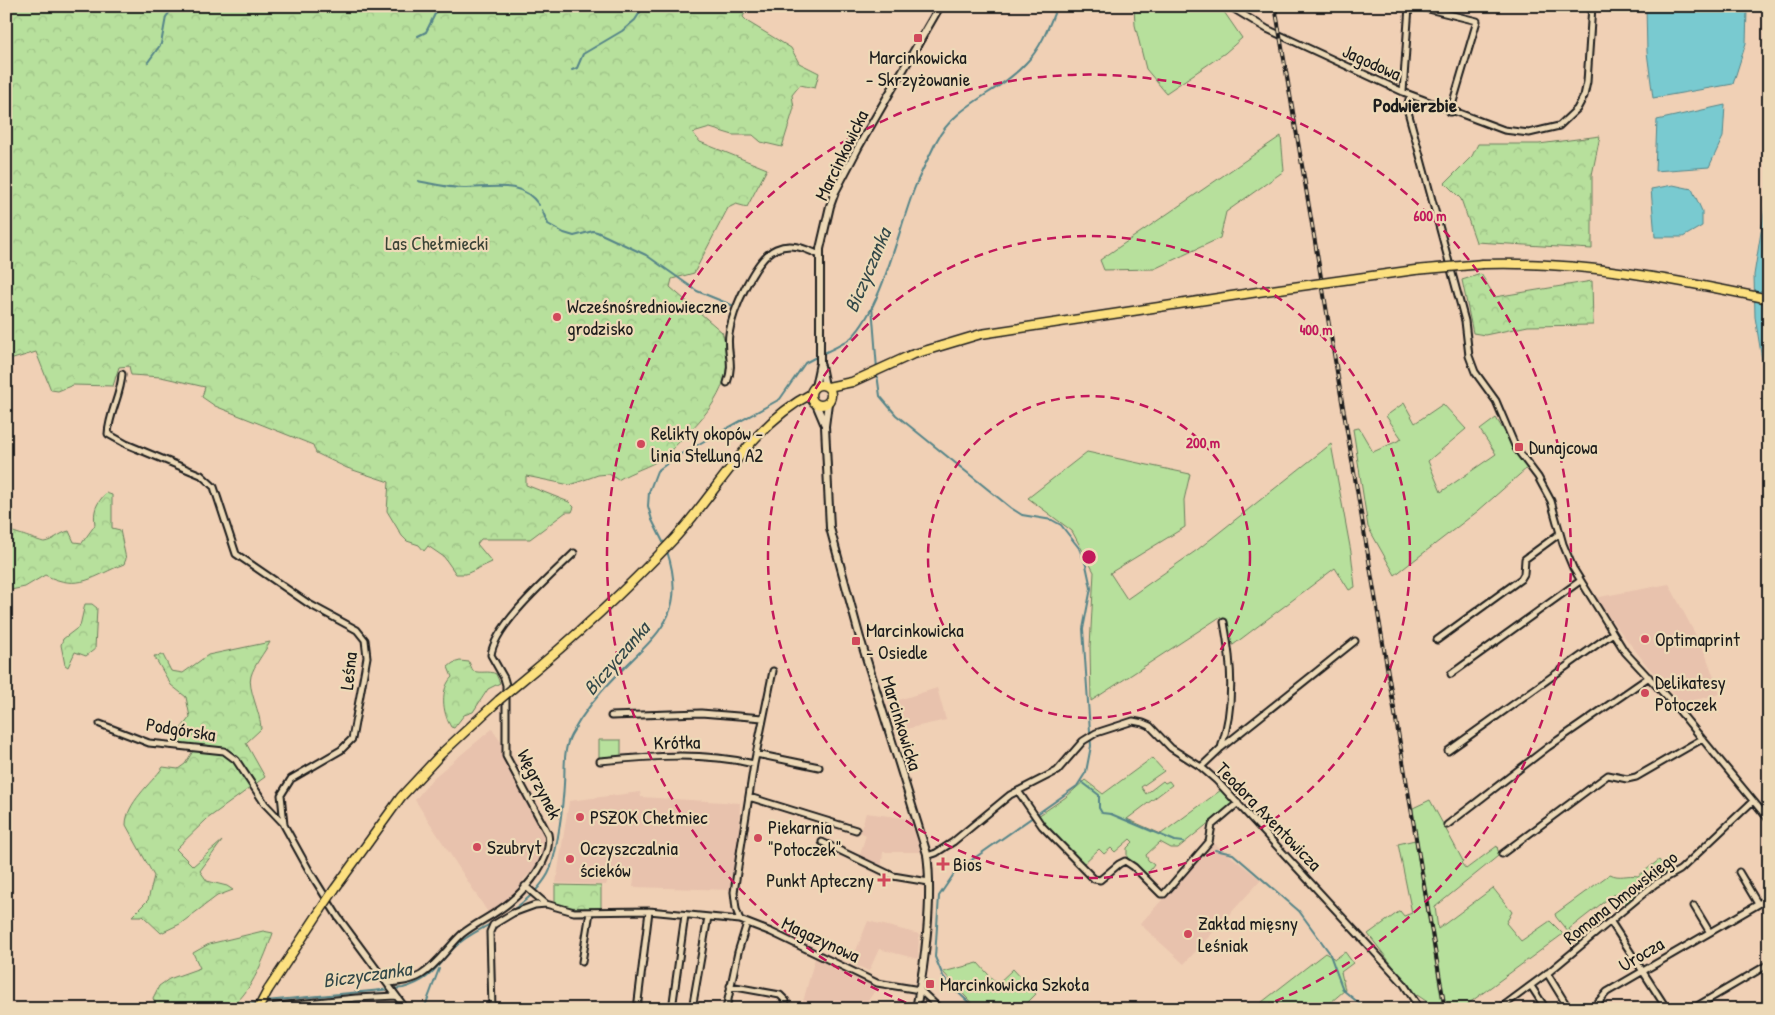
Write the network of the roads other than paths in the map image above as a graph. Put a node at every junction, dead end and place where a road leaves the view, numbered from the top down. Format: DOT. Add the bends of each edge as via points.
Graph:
graph roads {
  1 [pos="940,6"];
  2 [pos="1229,6"];
  3 [pos="1409,6"];
  4 [pos="1416,6"];
  5 [pos="1592,6"];
  6 [pos="1403,92"];
  7 [pos="1410,95"];
  8 [pos="1450,112"];
  9 [pos="820,255"];
  10 [pos="1769,299"];
  11 [pos="820,363"];
  12 [pos="122,374"];
  13 [pos="852,382"];
  14 [pos="727,383"];
  15 [pos="826,386"];
  16 [pos="814,397"];
  17 [pos="830,400"];
  18 [pos="825,426"];
  19 [pos="1559,534"];
  20 [pos="574,553"];
  21 [pos="1580,581"];
  22 [pos="1224,622"];
  23 [pos="1613,633"];
  24 [pos="1437,640"];
  25 [pos="1355,641"];
  26 [pos="773,671"];
  27 [pos="1452,674"];
  28 [pos="1649,677"];
  29 [pos="612,716"];
  30 [pos="763,718"];
  31 [pos="100,724"];
  32 [pos="1702,739"];
  33 [pos="1221,748"];
  34 [pos="1448,751"];
  35 [pos="756,754"];
  36 [pos="600,760"];
  37 [pos="754,764"];
  38 [pos="819,767"];
  39 [pos="1201,767"];
  40 [pos="1018,791"];
  41 [pos="749,797"];
  42 [pos="1753,801"];
  43 [pos="1238,803"];
  44 [pos="1769,820"];
  45 [pos="284,825"];
  46 [pos="1447,825"];
  47 [pos="856,830"];
  48 [pos="822,842"];
  49 [pos="1502,854"];
  50 [pos="927,856"];
  51 [pos="1739,872"];
  52 [pos="929,882"];
  53 [pos="526,887"];
  54 [pos="1769,898"];
  55 [pos="546,904"];
  56 [pos="1758,904"];
  57 [pos="1694,906"];
  58 [pos="649,911"];
  59 [pos="590,912"];
  60 [pos="685,915"];
  61 [pos="708,917"];
  62 [pos="740,920"];
  63 [pos="1611,922"];
  64 [pos="747,923"];
  65 [pos="1709,931"];
  66 [pos="582,962"];
  67 [pos="1769,964"];
  68 [pos="1643,971"];
  69 [pos="1548,973"];
  70 [pos="388,984"];
  71 [pos="730,986"];
  72 [pos="1531,986"];
  73 [pos="920,990"];
  74 [pos="395,995"];
  75 [pos="1500,1008"];
  76 [pos="256,1009"];
  77 [pos="406,1009"];
  78 [pos="492,1009"];
  79 [pos="637,1009"];
  80 [pos="672,1009"];
  81 [pos="692,1009"];
  82 [pos="726,1009"];
  83 [pos="785,1009"];
  84 [pos="916,1009"];
  85 [pos="940,1009"];
  86 [pos="1420,1009"];
  87 [pos="1546,1009"];
  88 [pos="1569,1009"];
  89 [pos="1592,1009"];
  90 [pos="1667,1009"];
  91 [pos="1692,1009"];
  1 -- 9 [label="street, Marcinkowicka" via="835,192"];
  2 -- 6 [label="street, Jagodowa" via="1268,29"];
  3 -- 6 [label="street"];
  4 -- 8 [label="street" via="1477,21"];
  5 -- 8 [label="street, Jagodowa" via="1584,96 1564,122 1549,130 1517,132"];
  6 -- 7 [label="street, Jagodowa"];
  7 -- 8 [label="street, Jagodowa"];
  7 -- 19 [label="street" via="1407,108 1460,304 1469,356 1475,372 1496,401 1516,448 1551,501"];
  9 -- 11 [label="street, Marcinkowicka"];
  9 -- 14 [label="street" via="793,246 781,247 771,252 754,273 736,309 730,331 732,362"];
  10 -- 13 [label="main road, bridge" via="1631,272 1532,264 1448,266 1013,328 960,339"];
  11 -- 15 [label="street, Marcinkowicka"];
  11 -- 16 [label="street, Marcinkowicka"];
  12 -- 45 [label="street, Leśna" via="108,434 201,475 214,486 236,554 310,604 357,630 365,640 367,658 355,734 341,750 291,779 284,787"];
  13 -- 15 [label="main road"];
  13 -- 17 [label="main road"];
  15 -- 16 [label="main road"];
  15 -- 17 [label="main road"];
  16 -- 17 [label="main road" via="823,405"];
  16 -- 18 [label="street, Marcinkowicka"];
  16 -- 76 [label="main road, bridge" via="794,405 761,431 674,539 556,653 441,754 401,797 334,890"];
  17 -- 18 [label="street, Marcinkowicka"];
  18 -- 50 [label="street, Marcinkowicka" via="832,535"];
  19 -- 21 [label="street"];
  19 -- 24 [label="street" via="1525,559 1522,579"];
  20 -- 53 [label="street, Węgrzynek" via="527,600 496,639 492,650 492,658 506,685 506,756 549,837 544,858"];
  21 -- 23 [label="street"];
  21 -- 27 [label="street"];
  22 -- 33 [label="street" via="1231,662 1231,704"];
  23 -- 28 [label="street" via="1625,652"];
  23 -- 34 [label="street"];
  25 -- 33 [label="street"];
  26 -- 30 [label="street"];
  28 -- 32 [label="street"];
  28 -- 46 [label="street" via="1548,747"];
  29 -- 30 [label="street, Krótka" via="701,713"];
  30 -- 35 [label="street"];
  31 -- 45 [label="street, Podgórska" via="149,743 224,751 236,760 264,804"];
  32 -- 42 [label="street"];
  32 -- 49 [label="street" via="1636,777 1627,779 1608,775"];
  33 -- 39 [label="street"];
  35 -- 37 [label="street"];
  35 -- 38 [label="street"];
  36 -- 37 [label="street, Krótka" via="672,755"];
  37 -- 41 [label="street"];
  39 -- 40 [label="street, Teodora Axentowicza" via="1178,753 1143,723 1133,721 1094,734 1057,771"];
  39 -- 43 [label="street, Teodora Axentowicza"];
  40 -- 43 [label="street" via="1054,839 1094,879 1100,880 1125,861 1161,894 1209,842 1212,825"];
  40 -- 50 [label="street, Teodora Axentowicza" via="942,849"];
  41 -- 47 [label="street"];
  41 -- 62 [label="street" via="734,892"];
  42 -- 44 [label="street"];
  42 -- 63 [label="street, Romana Dmowskiego" via="1692,860 1655,884"];
  43 -- 86 [label="street, Teodora Axentowicza" via="1397,976"];
  45 -- 70 [label="street, Leśna" via="338,918"];
  48 -- 52 [label="street" via="893,876"];
  50 -- 52 [label="street, Marcinkowicka"];
  51 -- 56 [label="street"];
  52 -- 73 [label="street, Marcinkowicka"];
  53 -- 55 [label="street, Magazynowa"];
  53 -- 70 [label="street, Węgrzynek" via="510,902 463,933 420,976"];
  54 -- 56 [label="street, Urocza"];
  55 -- 59 [label="street, Magazynowa" via="560,910"];
  55 -- 78 [label="street, Magazynowa" via="513,913 493,925 490,932"];
  56 -- 65 [label="street, Urocza"];
  57 -- 65 [label="street"];
  58 -- 59 [label="street, Magazynowa"];
  58 -- 60 [label="street, Magazynowa"];
  58 -- 79 [label="street"];
  59 -- 66 [label="street"];
  60 -- 61 [label="street, Magazynowa"];
  60 -- 80 [label="street"];
  61 -- 62 [label="street, Magazynowa"];
  61 -- 81 [label="street"];
  62 -- 64 [label="street, Magazynowa"];
  63 -- 68 [label="street"];
  63 -- 69 [label="street, Romana Dmowskiego"];
  64 -- 71 [label="street"];
  64 -- 73 [label="street, Magazynowa" via="877,982"];
  65 -- 68 [label="street, Urocza"];
  67 -- 91 [label="street"];
  68 -- 89 [label="street, Urocza" via="1607,992"];
  68 -- 90 [label="street"];
  69 -- 72 [label="street, Romana Dmowskiego"];
  69 -- 88 [label="street"];
  70 -- 74 [label="street, Leśna"];
  71 -- 82 [label="street"];
  71 -- 83 [label="street" via="780,995 786,1001"];
  72 -- 75 [label="street, Romana Dmowskiego"];
  72 -- 87 [label="street"];
  73 -- 84 [label="street, Marcinkowicka"];
  73 -- 85 [label="street"];
  74 -- 76 [label="street"];
  74 -- 77 [label="street, Leśna"];
}
